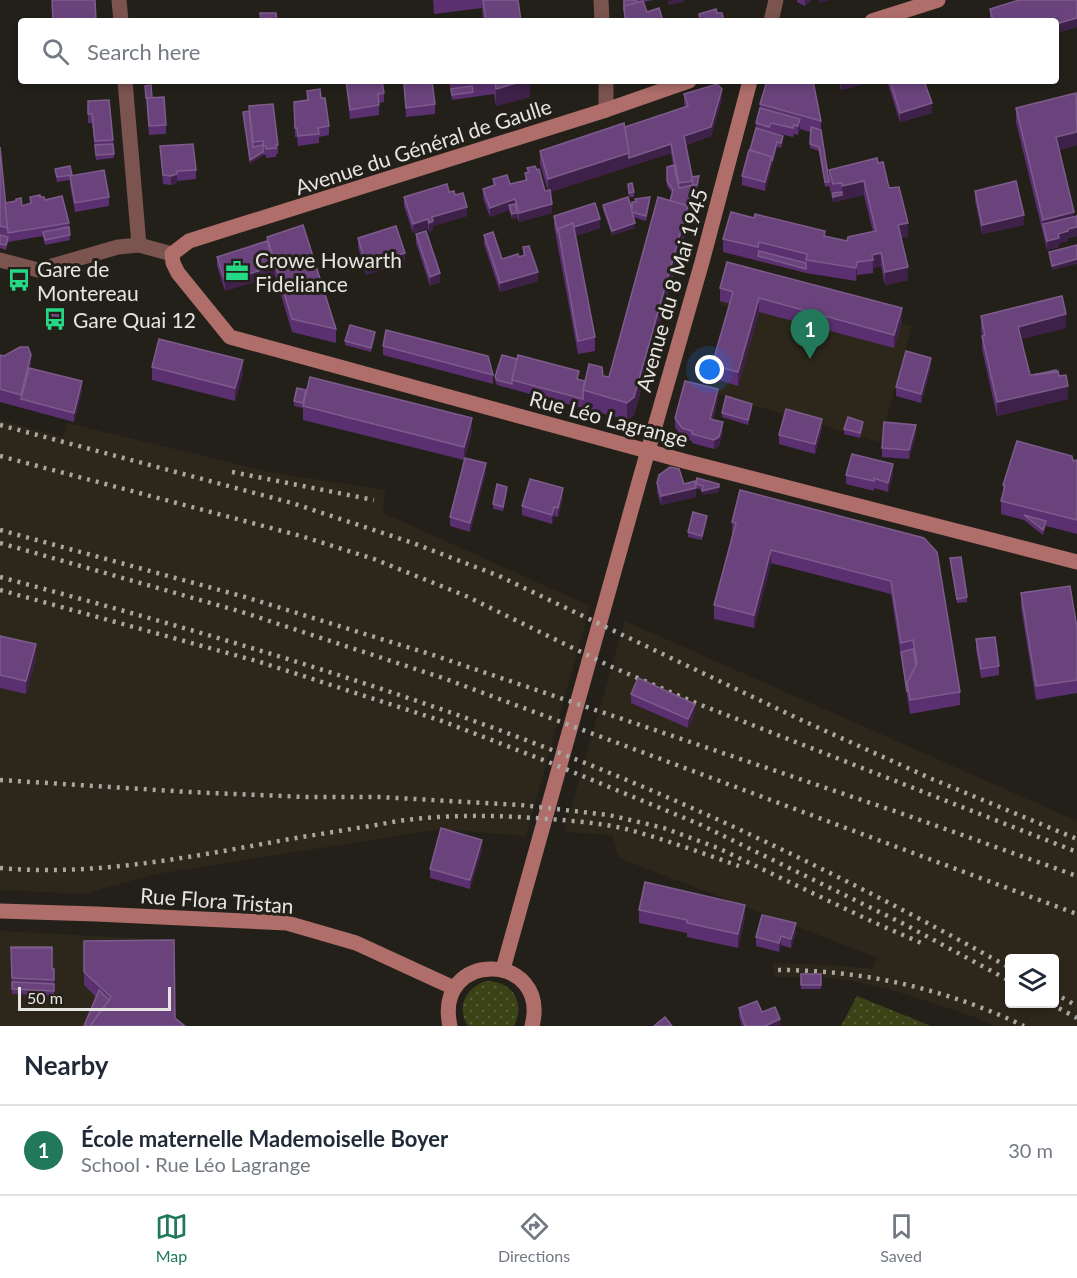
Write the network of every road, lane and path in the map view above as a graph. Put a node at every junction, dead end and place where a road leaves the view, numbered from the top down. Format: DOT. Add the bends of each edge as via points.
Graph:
graph roads {
  1 [pos="119,0"];
  2 [pos="600,0"];
  3 [pos="776,0"];
  4 [pos="938,0"];
  5 [pos="120,18"];
  6 [pos="602,18"];
  7 [pos="772,18"];
  8 [pos="881,18"];
  9 [pos="125,84"];
  10 [pos="606,84"];
  11 [pos="680,84"];
  12 [pos="749,84"];
  13 [pos="606,110"];
  14 [pos="139,245"];
  15 [pos="172,254"];
  16 [pos="0,260"];
  17 [pos="648,450"];
  18 [pos="1077,562"];
  19 [pos="0,911"];
  20 [pos="503,969"];
  21 [pos="454,988"];
  22 [pos="450,1026"];
  23 [pos="532,1026"];
  1 -- 5 [label="street"];
  2 -- 6 [label="street"];
  3 -- 7 [label="street"];
  4 -- 8 [label="main road"];
  9 -- 14 [label="street"];
  10 -- 13 [label="street"];
  11 -- 13 [label="main road, Avenue du Général de Gaulle"];
  12 -- 17 [label="main road, Avenue du 8 Mai 1945"];
  13 -- 15 [label="main road, Avenue du Général de Gaulle" via="189,241"];
  14 -- 15 [label="street"];
  14 -- 16 [label="street" via="118,247 38,270"];
  15 -- 17 [label="main road, Rue Léo Lagrange" via="178,273 231,338"];
  17 -- 18 [label="main road, Rue Léo Lagrange"];
  17 -- 20 [label="main road, Avenue du 8 Mai 1945"];
  19 -- 21 [label="main road, Rue Flora Tristan" via="287,923 356,942"];
  20 -- 21 [label="main road" via="476,970"];
  20 -- 23 [label="main road" via="527,986 535,1015"];
  21 -- 22 [label="main road" via="449,1000"];
}
